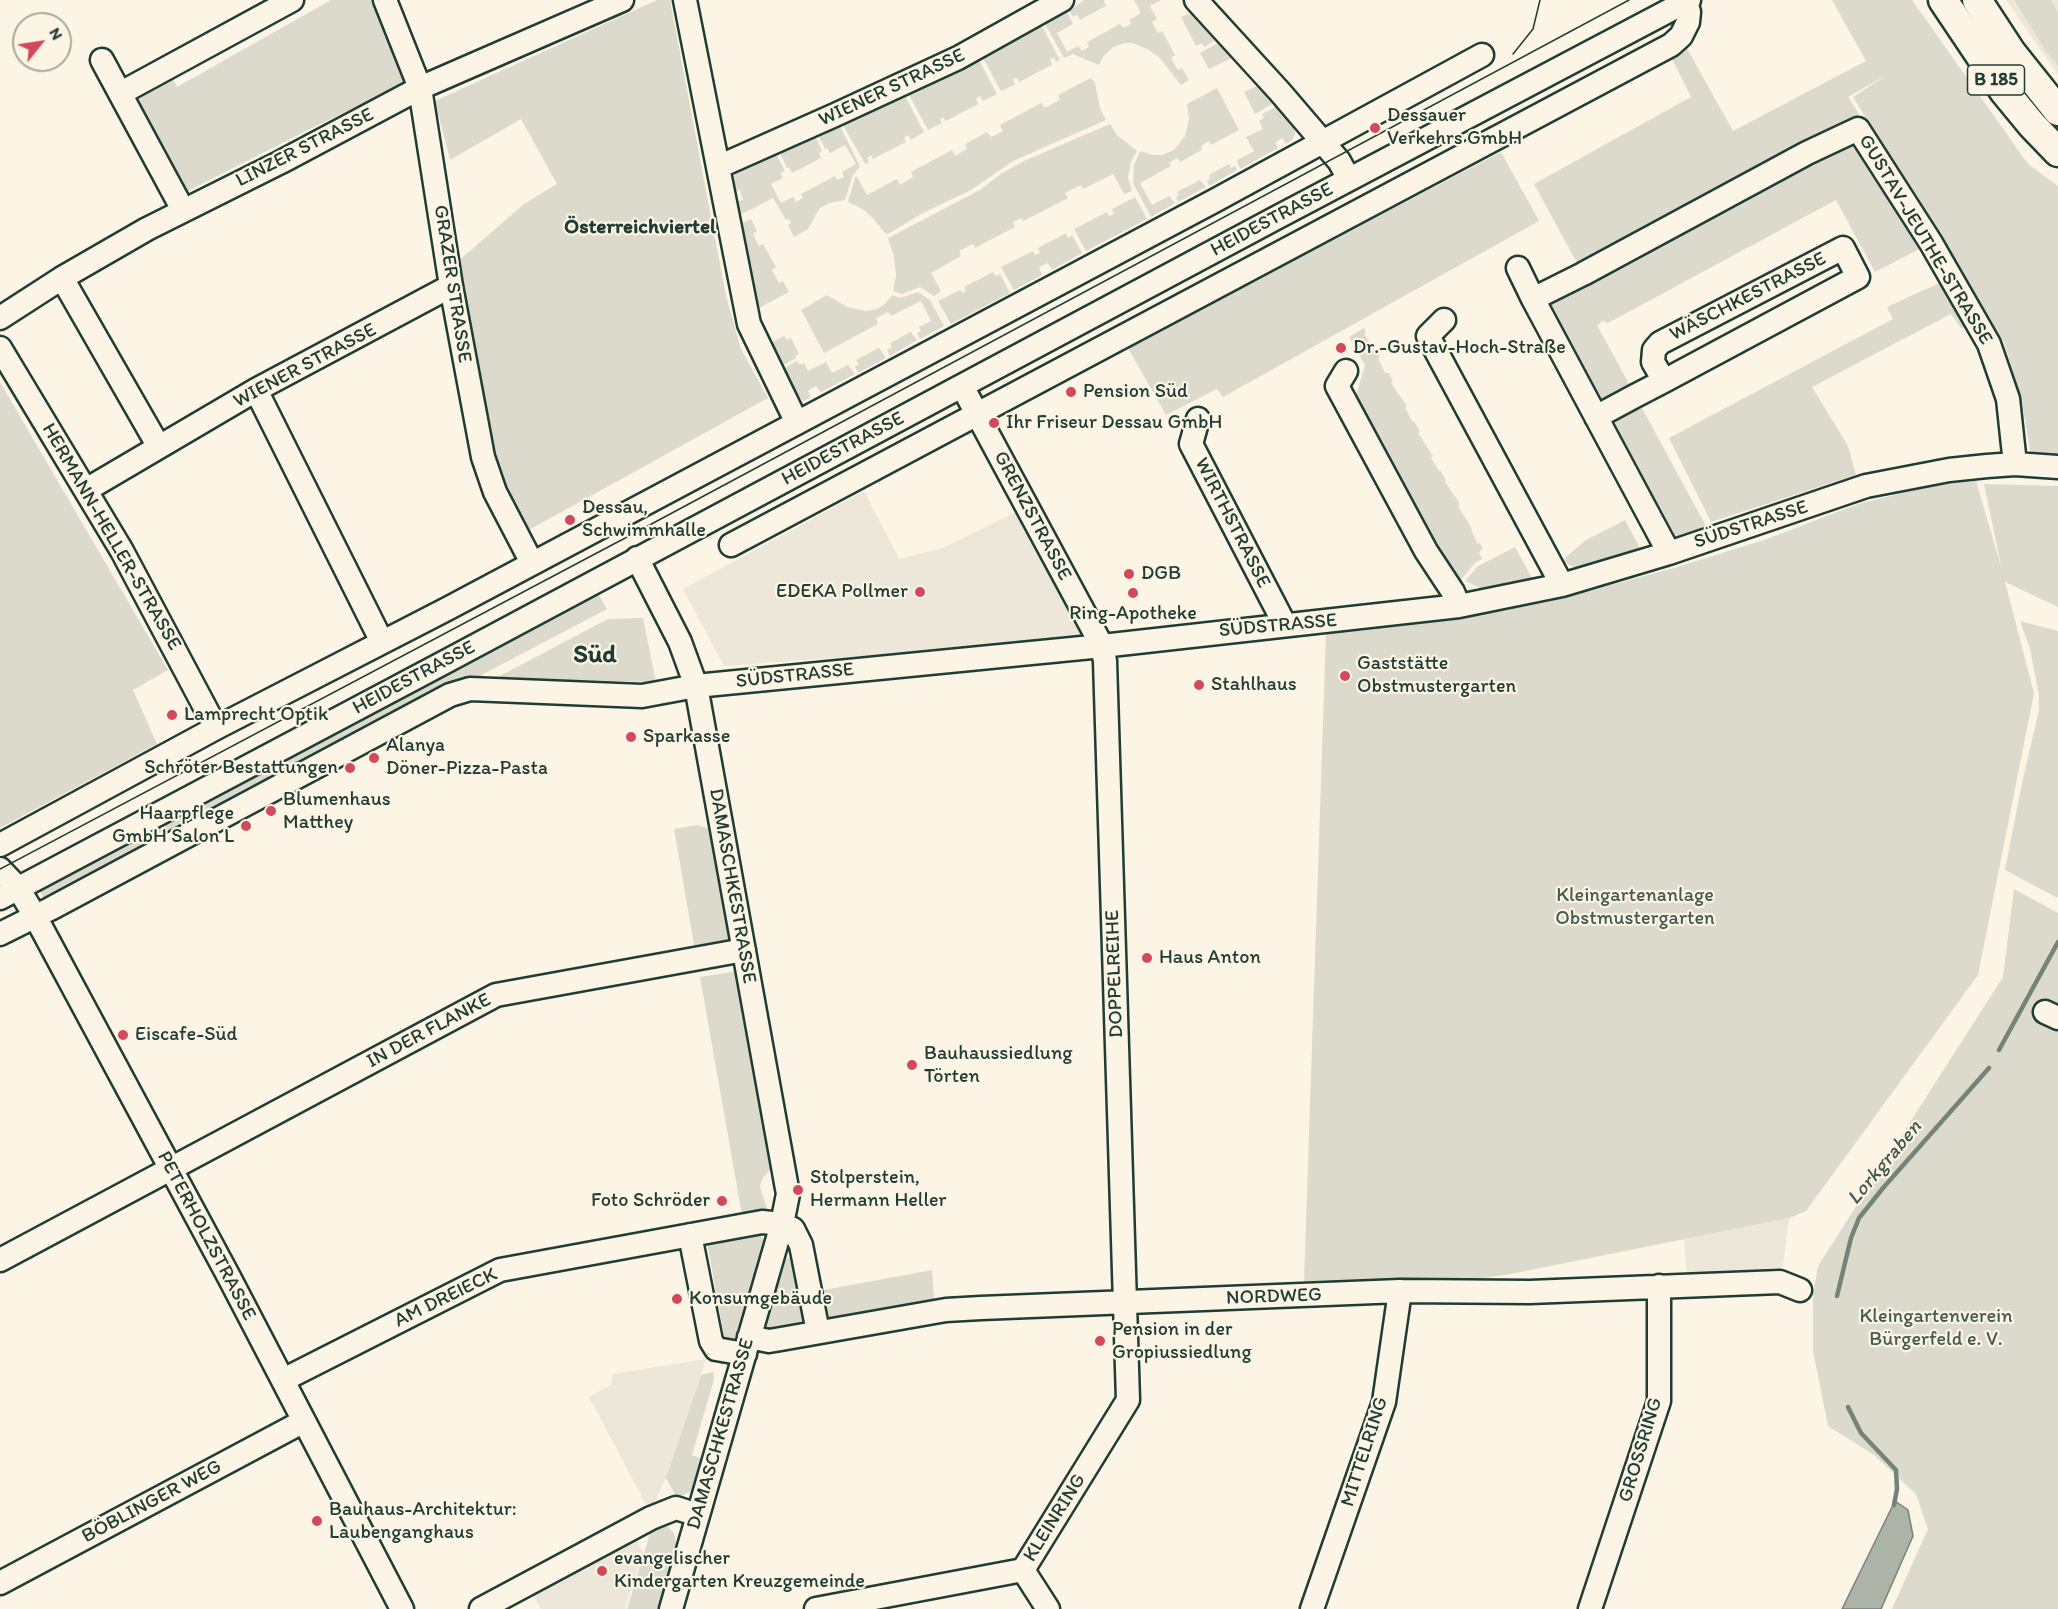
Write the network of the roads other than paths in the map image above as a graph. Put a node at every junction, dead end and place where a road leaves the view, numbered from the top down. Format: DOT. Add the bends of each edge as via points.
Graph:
graph roads {
  1 [pos="292,0"];
  2 [pos="385,0"];
  3 [pos="622,0"];
  4 [pos="685,0"];
  5 [pos="1062,0"];
  6 [pos="1196,0"];
  7 [pos="1943,0"];
  8 [pos="1977,0"];
  9 [pos="1687,1"];
  10 [pos="1482,55"];
  11 [pos="102,60"];
  12 [pos="420,88"];
  13 [pos="121,93"];
  14 [pos="2058,111"];
  15 [pos="1323,143"];
  16 [pos="2058,152"];
  17 [pos="718,167"];
  18 [pos="1349,179"];
  19 [pos="183,210"];
  20 [pos="1518,268"];
  21 [pos="62,278"];
  22 [pos="451,286"];
  23 [pos="1533,299"];
  24 [pos="0,318"];
  25 [pos="1444,321"];
  26 [pos="0,348"];
  27 [pos="1346,371"];
  28 [pos="1664,381"];
  29 [pos="962,386"];
  30 [pos="256,390"];
  31 [pos="977,414"];
  32 [pos="1596,417"];
  33 [pos="1198,419"];
  34 [pos="797,423"];
  35 [pos="159,447"];
  36 [pos="2015,464"];
  37 [pos="2058,467"];
  38 [pos="87,490"];
  39 [pos="731,545"];
  40 [pos="1669,553"];
  41 [pos="637,558"];
  42 [pos="532,564"];
  43 [pos="1562,585"];
  44 [pos="1459,606"];
  45 [pos="1285,625"];
  46 [pos="382,642"];
  47 [pos="1102,646"];
  48 [pos="696,686"];
  49 [pos="481,689"];
  50 [pos="216,728"];
  51 [pos="0,845"];
  52 [pos="0,869"];
  53 [pos="9,893"];
  54 [pos="35,916"];
  55 [pos="0,934"];
  56 [pos="744,950"];
  57 [pos="171,1169"];
  58 [pos="782,1224"];
  59 [pos="690,1235"];
  60 [pos="0,1260"];
  61 [pos="1659,1286"];
  62 [pos="1800,1290"];
  63 [pos="1400,1291"];
  64 [pos="1125,1302"];
  65 [pos="818,1332"];
  66 [pos="747,1345"];
  67 [pos="283,1380"];
  68 [pos="304,1421"];
  69 [pos="698,1515"];
  70 [pos="1023,1570"];
  71 [pos="0,1582"];
  72 [pos="402,1609"];
  73 [pos="481,1609"];
  74 [pos="671,1609"];
  75 [pos="816,1609"];
  76 [pos="1048,1609"];
  77 [pos="1312,1609"];
  78 [pos="1590,1609"];
  1 -- 13 [label="street"];
  2 -- 12 [label="street, GRAZER STRASSE"];
  3 -- 12 [label="street, LINZER STRASSE"];
  4 -- 17 [label="street"];
  5 -- 17 [label="street, WIENER STRASSE" via="958,58"];
  6 -- 15 [label="street"];
  7 -- 16 [label="main road, B 185" via="2004,91"];
  8 -- 14 [label="main road, B 185" via="2011,52"];
  9 -- 18 [label="street, HEIDESTRASSE"];
  9 -- 31 [label="street, HEIDESTRASSE" via="1688,22 1671,45"];
  10 -- 15 [label="street"];
  11 -- 13 [label="street"];
  12 -- 19 [label="street, LINZER STRASSE"];
  12 -- 22 [label="street, GRAZER STRASSE"];
  13 -- 19 [label="street"];
  15 -- 18 [label="street"];
  15 -- 34 [label="street"];
  17 -- 34 [label="street" via="749,324"];
  18 -- 29 [label="street, HEIDESTRASSE"];
  19 -- 21 [label="street, LINZER STRASSE"];
  20 -- 23 [label="street"];
  21 -- 24 [label="street, LINZER STRASSE"];
  21 -- 35 [label="street"];
  22 -- 30 [label="street, WIENER STRASSE"];
  22 -- 42 [label="street, GRAZER STRASSE" via="483,456 495,492"];
  23 -- 32 [label="street"];
  23 -- 36 [label="street, GUSTAV-JEUTHE-STRASSE" via="1858,129 1931,243 1989,344 2008,399"];
  25 -- 43 [label="street" via="1428,336"];
  26 -- 38 [label="street, HERMANN-HELLER-STRASSE"];
  27 -- 44 [label="street" via="1337,386"];
  28 -- 28 [label="street, WÄSCHKESTRASSE" via="1858,277 1843,248 1660,343 1654,350 1653,362"];
  28 -- 32 [label="street, WÄSCHKESTRASSE"];
  29 -- 31 [label="street, GRENZSTRASSE"];
  29 -- 41 [label="street, HEIDESTRASSE"];
  30 -- 35 [label="street, WIENER STRASSE"];
  30 -- 46 [label="street"];
  31 -- 39 [label="street, HEIDESTRASSE"];
  31 -- 47 [label="street, GRENZSTRASSE"];
  32 -- 40 [label="street"];
  33 -- 45 [label="street, WIRTHSTRASSE" via="1191,444"];
  34 -- 42 [label="street"];
  35 -- 38 [label="street, WIENER STRASSE"];
  36 -- 37 [label="street, SÜDSTRASSE"];
  36 -- 40 [label="street, SÜDSTRASSE" via="1949,470 1866,486"];
  38 -- 50 [label="street, HERMANN-HELLER-STRASSE"];
  40 -- 43 [label="street, SÜDSTRASSE"];
  41 -- 48 [label="street, DAMASCHKESTRASSE" via="680,642"];
  41 -- 53 [label="street, HEIDESTRASSE"];
  42 -- 46 [label="street"];
  43 -- 44 [label="street, SÜDSTRASSE"];
  44 -- 45 [label="street, SÜDSTRASSE"];
  45 -- 47 [label="street, SÜDSTRASSE"];
  46 -- 50 [label="street"];
  47 -- 48 [label="street, SÜDSTRASSE"];
  47 -- 64 [label="street, DOPPELREIHE"];
  48 -- 49 [label="street, SÜDSTRASSE" via="642,696"];
  48 -- 56 [label="street, DAMASCHKESTRASSE"];
  49 -- 54 [label="street, HEIDESTRASSE" via="450,695"];
  50 -- 51 [label="street"];
  52 -- 53 [label="street, PETERHOLZSTRASSE"];
  53 -- 54 [label="street, PETERHOLZSTRASSE"];
  54 -- 55 [label="street, HEIDESTRASSE"];
  54 -- 57 [label="street, PETERHOLZSTRASSE"];
  56 -- 57 [label="street, IN DER FLANKE" via="496,995"];
  56 -- 58 [label="street, DAMASCHKESTRASSE" via="788,1183"];
  57 -- 60 [label="street, IN DER FLANKE"];
  57 -- 67 [label="street, PETERHOLZSTRASSE"];
  58 -- 59 [label="street, AM DREIECK" via="762,1222"];
  58 -- 65 [label="street" via="793,1228 801,1245"];
  58 -- 66 [label="street, DAMASCHKESTRASSE"];
  59 -- 66 [label="street" via="711,1341 716,1349"];
  59 -- 67 [label="street, AM DREIECK" via="500,1270"];
  61 -- 62 [label="street, NORDWEG" via="1780,1282"];
  61 -- 63 [label="street, NORDWEG" via="1530,1292"];
  61 -- 78 [label="street, GROSSRING" via="1659,1401"];
  63 -- 64 [label="street, NORDWEG"];
  63 -- 77 [label="street, MITTELRING" via="1384,1402"];
  64 -- 65 [label="street, NORDWEG" via="946,1310"];
  64 -- 70 [label="street, KLEINRING" via="1128,1400"];
  65 -- 66 [label="street, NORDWEG"];
  66 -- 69 [label="street, DAMASCHKESTRASSE"];
  67 -- 68 [label="street, PETERHOLZSTRASSE"];
  68 -- 71 [label="street, BÖBLINGER WEG"];
  68 -- 72 [label="street, PETERHOLZSTRASSE"];
  69 -- 73 [label="street" via="676,1508 651,1518"];
  69 -- 74 [label="street, DAMASCHKESTRASSE"];
  70 -- 75 [label="street, KLEINRING"];
  70 -- 76 [label="street"];
}
